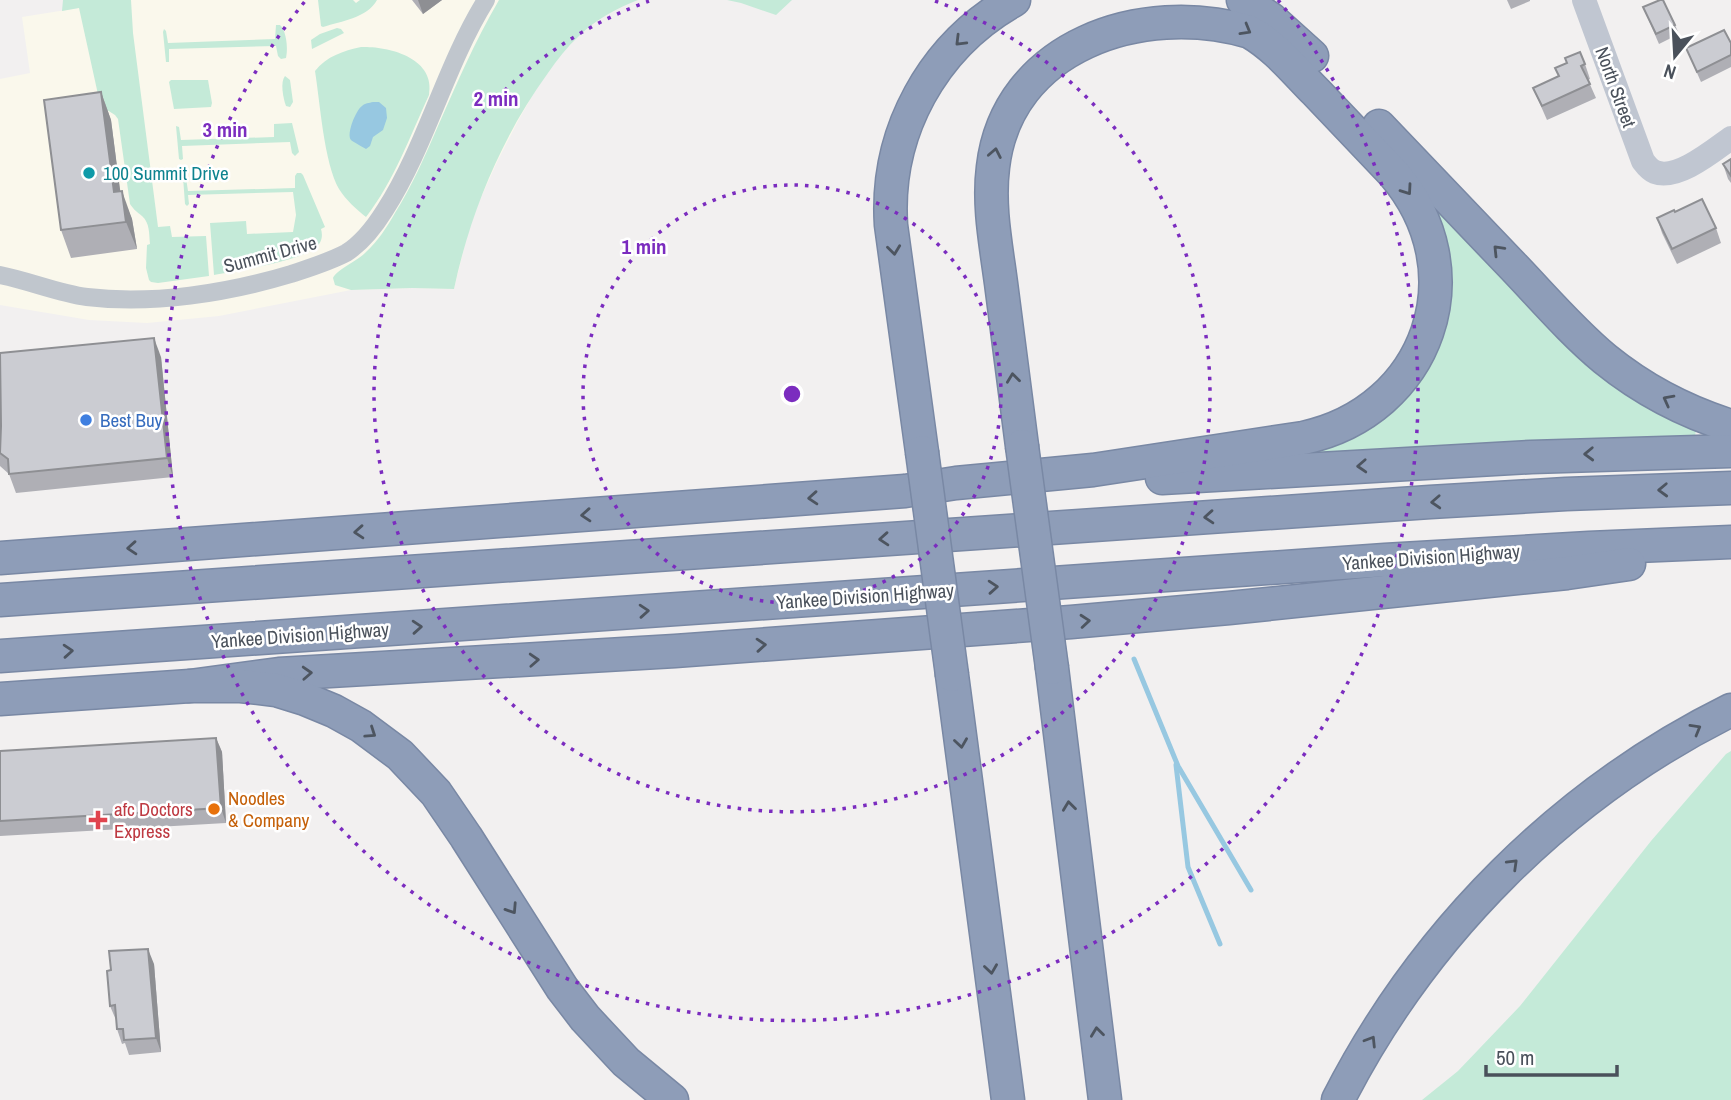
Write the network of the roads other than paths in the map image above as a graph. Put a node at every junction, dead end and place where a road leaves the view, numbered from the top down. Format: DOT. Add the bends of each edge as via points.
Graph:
graph roads {
  1 [pos="486,0"];
  2 [pos="1014,0"];
  3 [pos="1243,0"];
  4 [pos="1584,0"];
  5 [pos="1731,138"];
  6 [pos="0,275"];
  7 [pos="1731,426"];
  8 [pos="1731,451"];
  9 [pos="1731,488"];
  10 [pos="905,491"];
  11 [pos="1731,542"];
  12 [pos="1731,548"];
  13 [pos="0,558"];
  14 [pos="0,600"];
  15 [pos="0,656"];
  16 [pos="190,686"];
  17 [pos="0,699"];
  18 [pos="1731,710"];
  19 [pos="672,1100"];
  20 [pos="1009,1100"];
  21 [pos="1105,1100"];
  22 [pos="1338,1100"];
  1 -- 6 [label="street, Summit Drive" via="395,193 367,234 346,253 276,279 152,299 86,297"];
  2 -- 20 [label="highway, one-way, bridge" via="962,38 923,87 908,116 894,162 891,194 891,225"];
  7 -- 3 [label="highway, one-way" via="1662,397 1605,358 1308,52"];
  4 -- 5 [label="street, North Street" via="1643,161 1653,172 1675,172"];
  8 -- 10 [label="highway, one-way" via="1462,460 955,493"];
  9 -- 14 [label="highway, one-way" via="1443,501"];
  10 -- 13 [label="highway, one-way"];
  21 -- 10 [label="highway, one-way, bridge" via="1052,668 1022,446 993,220 995,153 1009,110 1031,76 1074,36 1132,12 1193,11 1235,24 1283,58 1393,173 1418,207 1433,252 1436,288 1429,325 1408,371 1373,407 1348,424 1320,435 1093,470 956,483"];
  15 -- 11 [label="highway, Yankee Division Highway, one-way" via="1371,561"];
  16 -- 12 [label="highway, one-way" via="279,674 689,650 1162,614 1567,573"];
  16 -- 17 [label="highway"];
  16 -- 19 [label="highway, one-way" via="241,686 298,697 354,722 400,755 447,809 573,1003 614,1050"];
  22 -- 18 [label="highway, one-way" via="1407,986 1495,881 1556,825 1613,782"];
}
